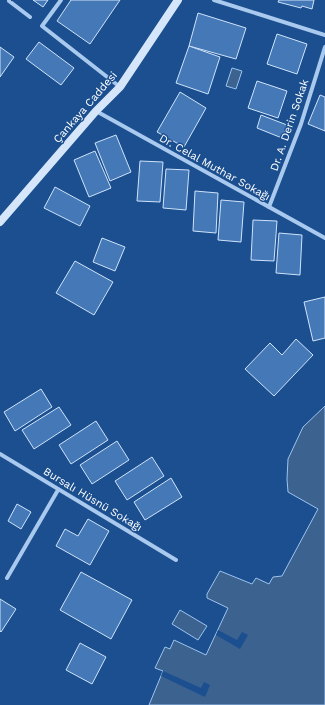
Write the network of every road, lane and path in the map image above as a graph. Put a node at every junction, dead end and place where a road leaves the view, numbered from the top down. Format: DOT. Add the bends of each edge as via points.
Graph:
graph roads {
  1 [pos="61,0"];
  2 [pos="178,0"];
  3 [pos="214,0"];
  4 [pos="9,1"];
  5 [pos="30,17"];
  6 [pos="325,35"];
  7 [pos="325,47"];
  8 [pos="120,87"];
  9 [pos="96,111"];
  10 [pos="269,207"];
  11 [pos="0,222"];
  12 [pos="325,238"];
  13 [pos="0,454"];
  14 [pos="58,490"];
  15 [pos="176,560"];
  16 [pos="7,578"];
  1 -- 8 [label="street" via="42,26"];
  2 -- 8 [label="street, Çankaya Caddesi"];
  3 -- 6 [label="street"];
  4 -- 5 [label="street"];
  7 -- 10 [label="street, Dr. A. Derin Sokak" via="301,124"];
  8 -- 9 [label="street, Çankaya Caddesi"];
  9 -- 10 [label="street, Dr. Celal Muthar Sokağı"];
  9 -- 11 [label="street, Çankaya Caddesi"];
  10 -- 12 [label="street, Dr. Celal Muthar Sokağı"];
  13 -- 14 [label="street, Bursalı Hüsnü Sokağı"];
  14 -- 15 [label="street, Bursalı Hüsnü Sokağı"];
  14 -- 16 [label="street"];
}
